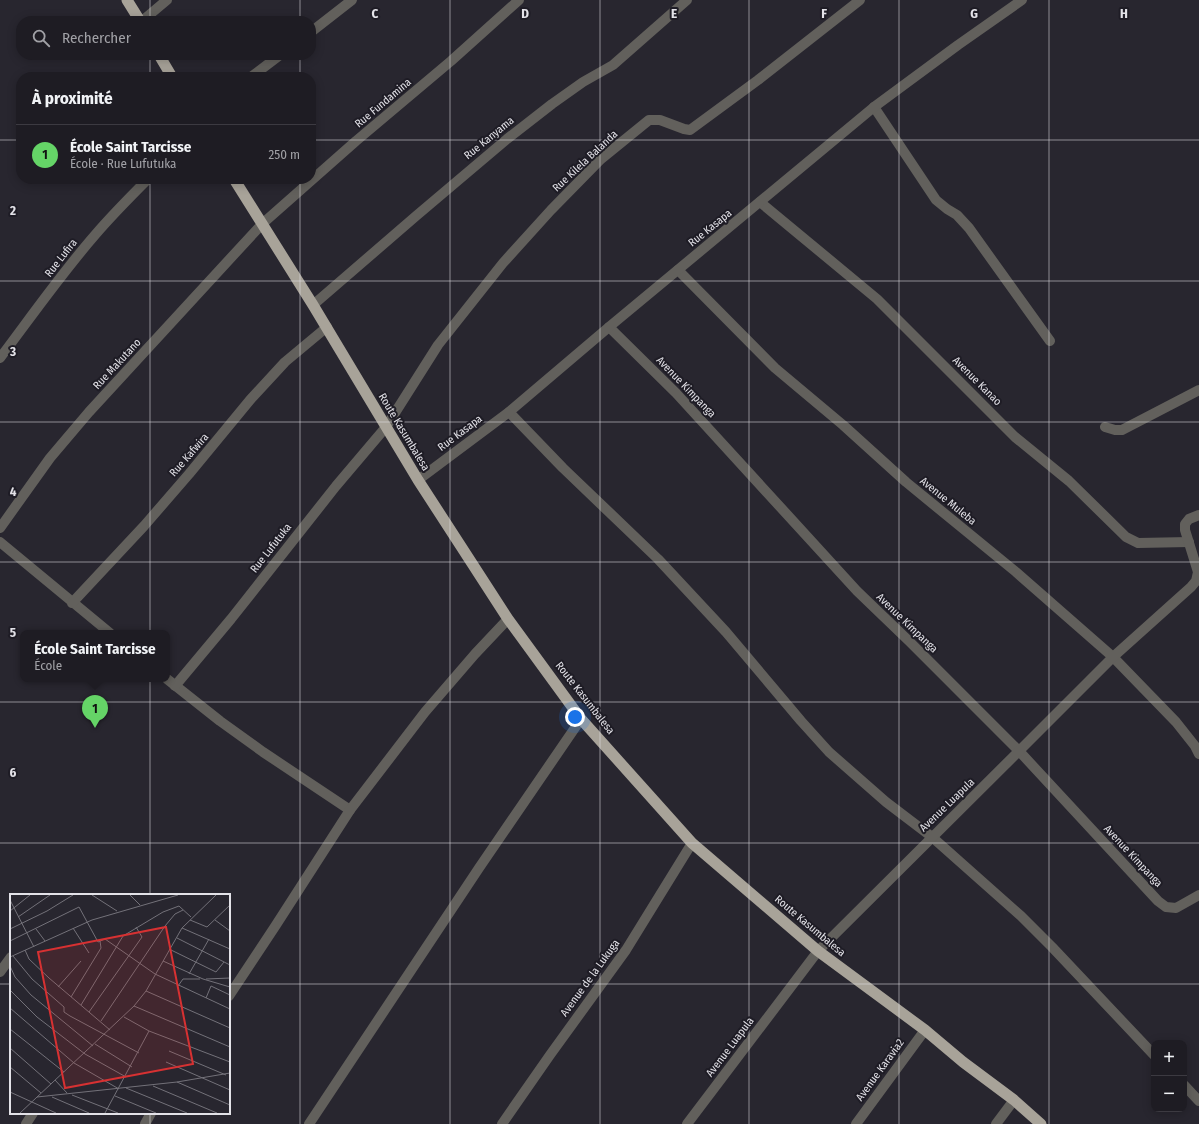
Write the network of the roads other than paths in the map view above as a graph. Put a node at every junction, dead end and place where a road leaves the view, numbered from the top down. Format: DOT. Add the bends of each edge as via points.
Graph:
graph roads {
  1 [pos="126,0"];
  2 [pos="167,0"];
  3 [pos="352,0"];
  4 [pos="519,0"];
  5 [pos="687,0"];
  6 [pos="860,0"];
  7 [pos="1022,0"];
  8 [pos="137,16"];
  9 [pos="147,16"];
  10 [pos="316,28"];
  11 [pos="162,60"];
  12 [pos="274,60"];
  13 [pos="169,72"];
  14 [pos="258,72"];
  15 [pos="874,107"];
  16 [pos="316,176"];
  17 [pos="143,184"];
  18 [pos="237,184"];
  19 [pos="307,184"];
  20 [pos="760,202"];
  21 [pos="262,224"];
  22 [pos="678,270"];
  23 [pos="314,305"];
  24 [pos="327,327"];
  25 [pos="609,327"];
  26 [pos="1050,341"];
  27 [pos="0,358"];
  28 [pos="1199,390"];
  29 [pos="509,412"];
  30 [pos="386,427"];
  31 [pos="1105,427"];
  32 [pos="418,480"];
  33 [pos="1199,515"];
  34 [pos="0,528"];
  35 [pos="0,542"];
  36 [pos="1189,542"];
  37 [pos="72,603"];
  38 [pos="508,619"];
  39 [pos="106,630"];
  40 [pos="1112,656"];
  41 [pos="170,682"];
  42 [pos="175,686"];
  43 [pos="582,719"];
  44 [pos="1020,751"];
  45 [pos="1199,754"];
  46 [pos="350,810"];
  47 [pos="932,836"];
  48 [pos="692,843"];
  49 [pos="1199,895"];
  50 [pos="818,951"];
  51 [pos="10,958"];
  52 [pos="0,972"];
  53 [pos="230,994"];
  54 [pos="925,1030"];
  55 [pos="1151,1052"];
  56 [pos="1187,1088"];
  57 [pos="1014,1100"];
  58 [pos="1199,1101"];
  59 [pos="32,1114"];
  60 [pos="151,1114"];
  61 [pos="26,1124"];
  62 [pos="145,1124"];
  63 [pos="309,1124"];
  64 [pos="502,1124"];
  65 [pos="687,1124"];
  66 [pos="856,1124"];
  67 [pos="996,1124"];
  68 [pos="1041,1124"];
  1 -- 8 [label="highway"];
  2 -- 9 [label="street"];
  3 -- 10 [label="street"];
  4 -- 16 [label="street, Rue Fundamina"];
  5 -- 23 [label="street, Rue Kanyama" via="613,65 583,82 506,139"];
  6 -- 30 [label="street, Rue Kilela Balanda" via="690,130 660,120 649,120 601,159 503,263 438,345"];
  7 -- 15 [label="street, Rue Kasapa"];
  11 -- 13 [label="highway"];
  12 -- 14 [label="street"];
  15 -- 20 [label="street, Rue Kasapa"];
  15 -- 26 [label="street" via="936,200 957,215 969,228"];
  17 -- 27 [label="street, Rue Lufira" via="94,235"];
  18 -- 21 [label="highway, Route Kasumbalesa"];
  19 -- 21 [label="street, Rue Fundamina"];
  20 -- 22 [label="street, Rue Kasapa"];
  20 -- 36 [label="street, Avenue Kanao" via="877,299 1015,436 1068,481 1126,537 1138,543"];
  21 -- 23 [label="highway, Route Kasumbalesa"];
  21 -- 34 [label="street, Rue Makutano" via="89,412 50,458"];
  22 -- 25 [label="street, Rue Kasapa"];
  22 -- 40 [label="street, Avenue Muleba" via="775,368"];
  23 -- 24 [label="highway, Route Kasumbalesa"];
  24 -- 30 [label="highway, Route Kasumbalesa"];
  24 -- 37 [label="street, Rue Kafwira" via="285,362 184,480"];
  25 -- 29 [label="street, Rue Kasapa"];
  25 -- 44 [label="street, Avenue Kimpanga" via="676,393 857,591"];
  28 -- 31 [label="street" via="1122,430"];
  29 -- 32 [label="street, Rue Kasapa"];
  29 -- 47 [label="street" via="658,559 726,632 829,752 886,802"];
  30 -- 32 [label="highway, Route Kasumbalesa"];
  30 -- 42 [label="street, Rue Lufutuka"];
  32 -- 38 [label="highway, Route Kasumbalesa"];
  33 -- 36 [label="street, Avenue Luapula" via="1189,519 1185,524 1184,530"];
  35 -- 37 [label="street"];
  36 -- 40 [label="street, Avenue Luapula" via="1198,572 1196,581"];
  37 -- 39 [label="street"];
  38 -- 43 [label="highway, Route Kasumbalesa"];
  38 -- 46 [label="street" via="424,712"];
  40 -- 44 [label="street, Avenue Luapula"];
  40 -- 45 [label="street, Avenue Muleba" via="1176,722"];
  41 -- 42 [label="street"];
  42 -- 46 [label="street" via="263,752"];
  43 -- 48 [label="highway, Route Kasumbalesa"];
  43 -- 63 [label="street" via="479,868"];
  44 -- 47 [label="street, Avenue Luapula"];
  44 -- 49 [label="street, Avenue Kimpanga" via="1158,901 1166,907 1176,908"];
  46 -- 53 [label="street"];
  47 -- 50 [label="street, Avenue Luapula"];
  47 -- 55 [label="street" via="1031,926"];
  48 -- 50 [label="highway, Route Kasumbalesa"];
  48 -- 64 [label="street, Avenue de la Lukuga" via="626,950"];
  50 -- 54 [label="highway, Route Kasumbalesa"];
  50 -- 65 [label="street, Avenue Luapula"];
  51 -- 52 [label="street"];
  54 -- 57 [label="highway, Route Kasumbalesa"];
  54 -- 66 [label="street, Avenue Karavia2"];
  56 -- 58 [label="street"];
  57 -- 67 [label="street"];
  57 -- 68 [label="highway, Route Kasumbalesa"];
  59 -- 61 [label="street"];
  60 -- 62 [label="street"];
}
